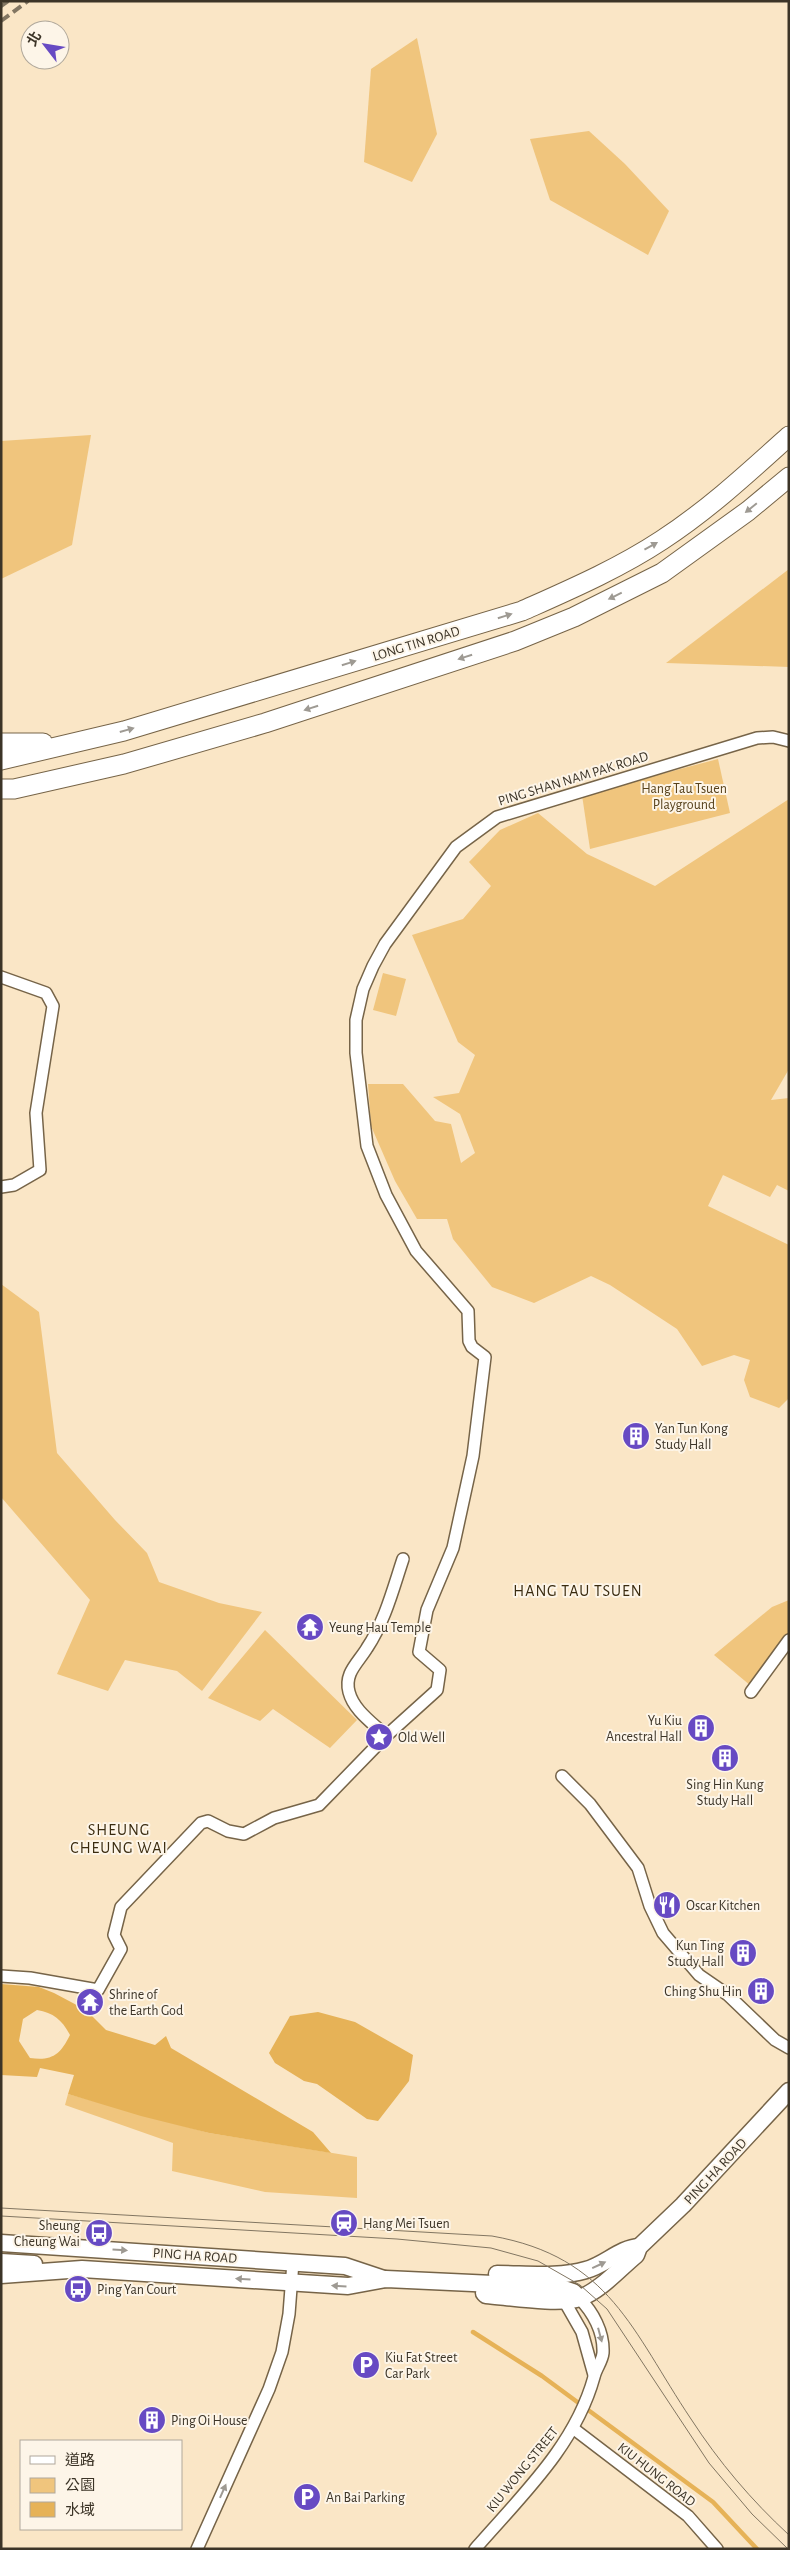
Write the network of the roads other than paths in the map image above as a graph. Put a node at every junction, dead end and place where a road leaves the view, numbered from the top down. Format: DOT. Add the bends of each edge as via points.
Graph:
graph roads {
  1 [pos="789,436"];
  2 [pos="789,477"];
  3 [pos="789,741"];
  4 [pos="1,743"];
  5 [pos="80,743"];
  6 [pos="1,760"];
  7 [pos="5,789"];
  8 [pos="1,977"];
  9 [pos="1,1187"];
  10 [pos="403,1559"];
  11 [pos="789,1640"];
  12 [pos="751,1692"];
  13 [pos="386,1736"];
  14 [pos="562,1776"];
  15 [pos="1,1976"];
  16 [pos="789,2048"];
  17 [pos="789,2091"];
  18 [pos="1,2243"];
  19 [pos="639,2247"];
  20 [pos="1,2262"];
  21 [pos="293,2262"];
  22 [pos="61,2269"];
  23 [pos="1,2275"];
  24 [pos="386,2279"];
  25 [pos="292,2283"];
  26 [pos="476,2284"];
  27 [pos="564,2290"];
  28 [pos="594,2375"];
  29 [pos="575,2425"];
  30 [pos="197,2549"];
  31 [pos="475,2549"];
  32 [pos="717,2549"];
  5 -- 1 [label="main road, LONG TIN ROAD, one-way" via="522,611 580,585 661,541 727,492"];
  2 -- 7 [label="main road, LONG TIN ROAD, one-way" via="748,512 662,573 574,617 515,641 265,723 124,764"];
  3 -- 13 [label="street, PING SHAN NAM PAK ROAD" via="757,738 497,817 456,847 377,959 363,989 356,1020 356,1053 367,1146 386,1195 416,1251 468,1311 469,1342 485,1357 473,1456 453,1548 427,1610 418,1652 440,1670 437,1690"];
  4 -- 5 [label="main road"];
  5 -- 6 [label="main road, LONG TIN ROAD"];
  8 -- 9 [label="street" via="46,993 53,1006 36,1113 40,1170 14,1185"];
  10 -- 13 [label="street" via="382,1622 368,1648 349,1671 349,1693 366,1719"];
  11 -- 12 [label="street"];
  13 -- 15 [label="street" via="319,1805 274,1818 244,1834 208,1821 201,1823 121,1907 114,1935 121,1949 98,1990"];
  14 -- 16 [label="street" via="590,1804 638,1868 663,1933 700,1975 728,1995 775,2040"];
  17 -- 19 [label="street, PING HA ROAD" via="683,2205"];
  18 -- 21 [label="street, PING HA ROAD, one-way"];
  27 -- 19 [label="street, PING HA ROAD, one-way" via="588,2269 630,2248"];
  19 -- 27 [label="street, PING HA ROAD" via="636,2255 600,2286"];
  20 -- 22 [label="street"];
  21 -- 24 [label="street, PING HA ROAD" via="345,2266"];
  21 -- 25 [label="street"];
  22 -- 23 [label="street, PING HA ROAD"];
  25 -- 22 [label="street, PING HA ROAD, one-way"];
  24 -- 25 [label="street, PING HA ROAD, one-way" via="348,2286"];
  24 -- 26 [label="street, PING HA ROAD"];
  30 -- 25 [label="street, one-way" via="282,2352"];
  26 -- 27 [label="street, PING HA ROAD" via="486,2295"];
  26 -- 27 [label="street, PING HA ROAD" via="487,2274"];
  27 -- 28 [label="street" via="582,2332"];
  27 -- 28 [label="street, KIU WONG STREET, one-way" via="593,2315 603,2342 601,2364"];
  28 -- 29 [label="street, KIU WONG STREET" via="588,2398"];
  29 -- 31 [label="street, KIU WONG STREET" via="556,2455"];
  29 -- 32 [label="street, KIU HUNG ROAD" via="688,2516"];
}
